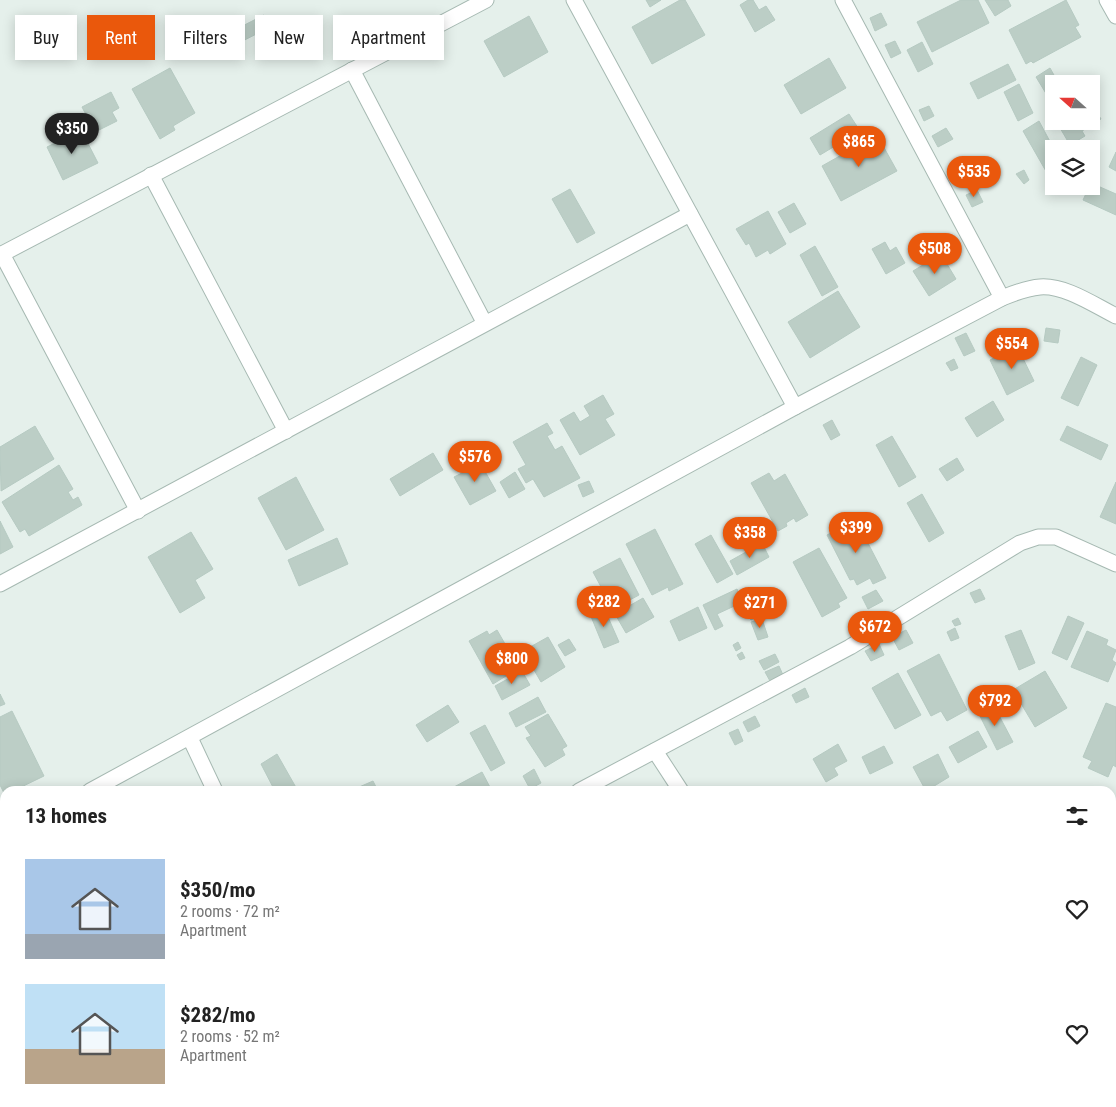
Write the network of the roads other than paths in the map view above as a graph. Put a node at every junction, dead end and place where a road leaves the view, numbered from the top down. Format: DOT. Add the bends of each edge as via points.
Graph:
graph roads {
  1 [pos="486,0"];
  2 [pos="574,0"];
  3 [pos="842,0"];
  4 [pos="1107,0"];
  5 [pos="1116,16"];
  6 [pos="352,70"];
  7 [pos="151,175"];
  8 [pos="690,214"];
  9 [pos="1,254"];
  10 [pos="1002,298"];
  11 [pos="1116,316"];
  12 [pos="484,322"];
  13 [pos="796,407"];
  14 [pos="286,431"];
  15 [pos="138,511"];
  16 [pos="1116,564"];
  17 [pos="0,584"];
  18 [pos="190,738"];
  19 [pos="655,751"];
  20 [pos="99,786"];
  21 [pos="213,786"];
  22 [pos="588,786"];
  23 [pos="678,786"];
  1 -- 6 [label="street"];
  2 -- 8 [label="street"];
  3 -- 10 [label="street"];
  4 -- 5 [label="street"];
  6 -- 7 [label="street"];
  6 -- 12 [label="street"];
  7 -- 9 [label="street"];
  7 -- 14 [label="street"];
  8 -- 12 [label="street"];
  8 -- 13 [label="street"];
  9 -- 15 [label="street"];
  10 -- 11 [label="street" via="1025,289 1062,290"];
  10 -- 13 [label="street"];
  12 -- 14 [label="street"];
  13 -- 18 [label="street"];
  14 -- 15 [label="street"];
  15 -- 17 [label="street"];
  16 -- 19 [label="street" via="1056,537 1038,537 1020,543 850,647"];
  18 -- 20 [label="street"];
  18 -- 21 [label="street"];
  19 -- 22 [label="street"];
  19 -- 23 [label="street"];
}
